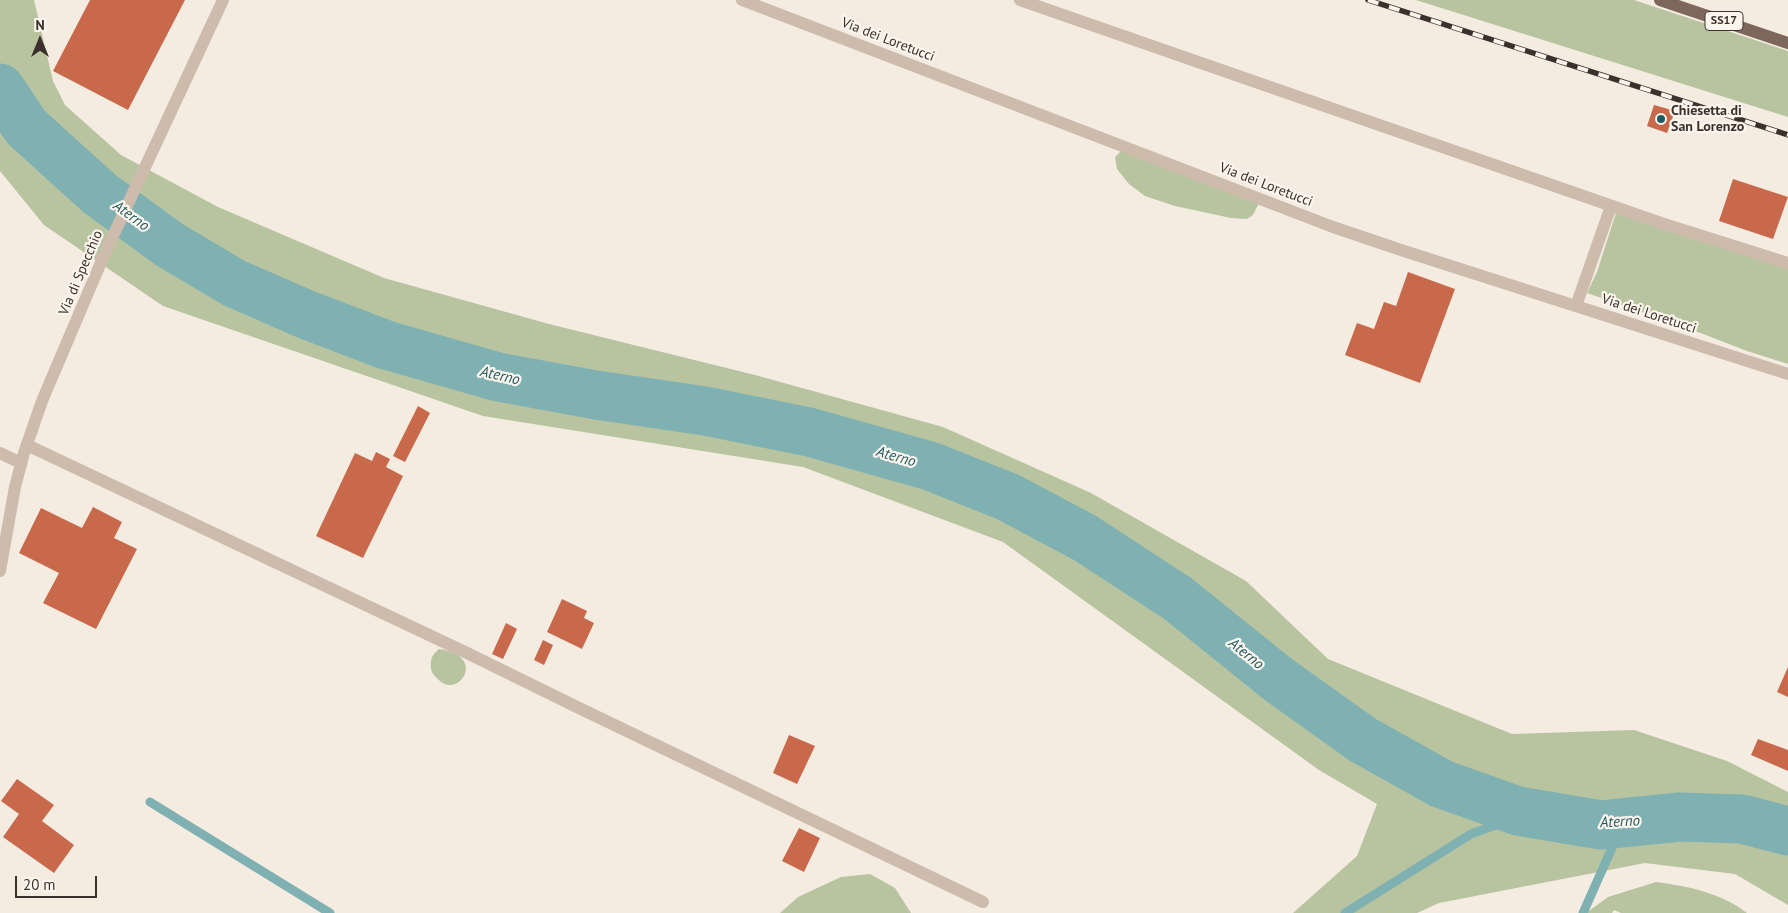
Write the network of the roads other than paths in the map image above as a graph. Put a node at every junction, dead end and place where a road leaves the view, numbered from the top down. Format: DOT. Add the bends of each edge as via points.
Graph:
graph roads {
  1 [pos="223,0"];
  2 [pos="742,0"];
  3 [pos="1020,0"];
  4 [pos="1660,0"];
  5 [pos="1788,43"];
  6 [pos="1610,206"];
  7 [pos="1788,263"];
  8 [pos="1576,306"];
  9 [pos="1788,374"];
  10 [pos="27,445"];
  11 [pos="0,453"];
  12 [pos="22,463"];
  13 [pos="0,571"];
  14 [pos="983,902"];
  1 -- 10 [label="street, Via di Specchio" via="105,253 42,401"];
  2 -- 8 [label="street, Via dei Loretucci" via="1333,227"];
  3 -- 6 [label="street"];
  4 -- 5 [label="main road, SS17"];
  6 -- 7 [label="street"];
  6 -- 8 [label="street"];
  8 -- 9 [label="street, Via dei Loretucci"];
  10 -- 12 [label="street, Via di Specchio"];
  10 -- 14 [label="street" via="466,652"];
  11 -- 12 [label="street"];
  12 -- 13 [label="street, Via di Specchio" via="10,508"];
}
